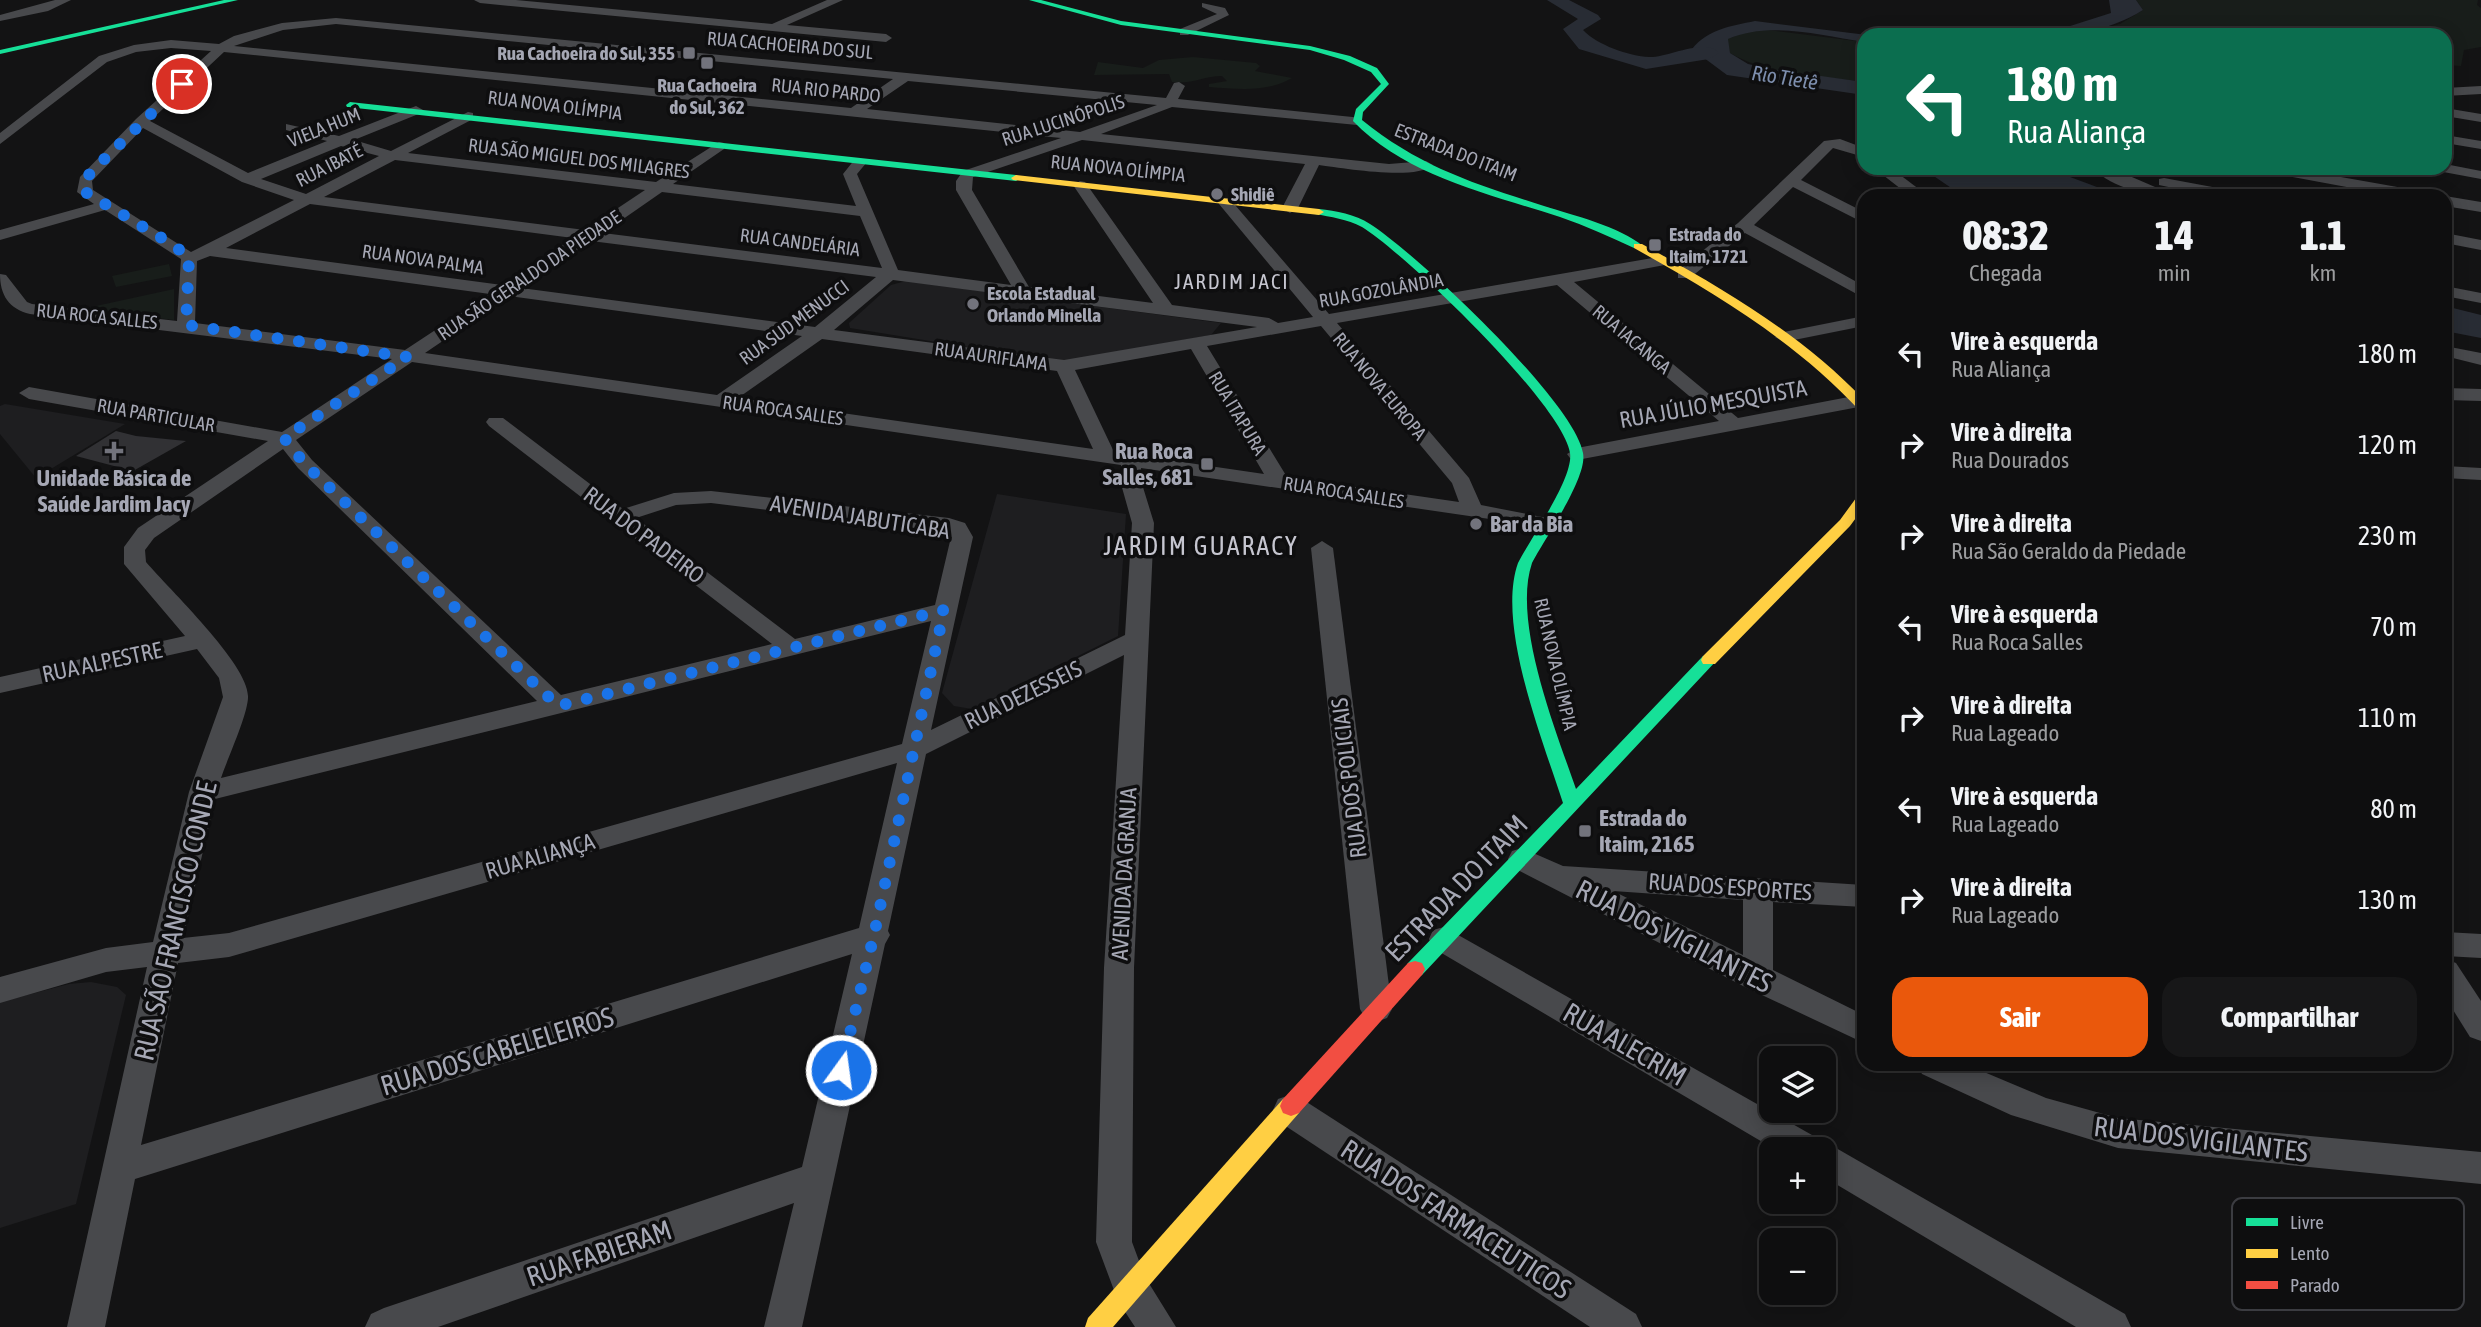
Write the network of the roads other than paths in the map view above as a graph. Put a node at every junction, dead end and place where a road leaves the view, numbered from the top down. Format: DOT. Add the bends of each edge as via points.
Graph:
graph roads {
  1 [pos="65,0"];
  2 [pos="183,0"];
  3 [pos="234,0"];
  4 [pos="480,0"];
  5 [pos="584,0"];
  6 [pos="837,0"];
  7 [pos="1033,0"];
  8 [pos="795,2"];
  9 [pos="1206,5"];
  10 [pos="688,6"];
  11 [pos="555,7"];
  12 [pos="820,9"];
  13 [pos="0,18"];
  14 [pos="1220,18"];
  15 [pos="680,19"];
  16 [pos="770,28"];
  17 [pos="1184,32"];
  18 [pos="886,38"];
  19 [pos="0,41"];
  20 [pos="1252,41"];
  21 [pos="223,47"];
  22 [pos="0,52"];
  23 [pos="678,54"];
  24 [pos="906,76"];
  25 [pos="1180,86"];
  26 [pos="621,88"];
  27 [pos="2481,90"];
  28 [pos="2452,92"];
  29 [pos="1170,102"];
  30 [pos="350,105"];
  31 [pos="416,110"];
  32 [pos="854,112"];
  33 [pos="2452,114"];
  34 [pos="468,116"];
  35 [pos="2481,118"];
  36 [pos="1357,121"];
  37 [pos="141,122"];
  38 [pos="291,127"];
  39 [pos="1082,135"];
  40 [pos="2452,139"];
  41 [pos="0,140"];
  42 [pos="340,141"];
  43 [pos="2481,145"];
  44 [pos="719,146"];
  45 [pos="1857,150"];
  46 [pos="390,155"];
  47 [pos="1314,160"];
  48 [pos="860,162"];
  49 [pos="1426,165"];
  50 [pos="2452,170"];
  51 [pos="968,174"];
  52 [pos="1891,175"];
  53 [pos="2114,175"];
  54 [pos="2298,175"];
  55 [pos="2481,175"];
  56 [pos="247,180"];
  57 [pos="1792,181"];
  58 [pos="1080,185"];
  59 [pos="660,187"];
  60 [pos="1910,189"];
  61 [pos="2166,189"];
  62 [pos="2362,189"];
  63 [pos="305,199"];
  64 [pos="1224,201"];
  65 [pos="2452,202"];
  66 [pos="106,205"];
  67 [pos="2481,207"];
  68 [pos="1290,208"];
  69 [pos="865,212"];
  70 [pos="1857,214"];
  71 [pos="1744,226"];
  72 [pos="0,235"];
  73 [pos="587,237"];
  74 [pos="2452,239"];
  75 [pos="2481,245"];
  76 [pos="209,251"];
  77 [pos="189,258"];
  78 [pos="1664,261"];
  79 [pos="890,274"];
  80 [pos="1684,274"];
  81 [pos="0,279"];
  82 [pos="1562,280"];
  83 [pos="2452,281"];
  84 [pos="2481,287"];
  85 [pos="1857,289"];
  86 [pos="506,291"];
  87 [pos="1023,291"];
  88 [pos="2452,292"];
  89 [pos="2481,298"];
  90 [pos="1449,299"];
  91 [pos="1165,308"];
  92 [pos="1324,320"];
  93 [pos="1857,322"];
  94 [pos="186,325"];
  95 [pos="1290,326"];
  96 [pos="820,332"];
  97 [pos="1784,337"];
  98 [pos="1196,343"];
  99 [pos="2452,353"];
  100 [pos="407,357"];
  101 [pos="2481,359"];
  102 [pos="1064,366"];
  103 [pos="29,393"];
  104 [pos="2452,394"];
  105 [pos="2481,395"];
  106 [pos="721,401"];
  107 [pos="1857,401"];
  108 [pos="1857,406"];
  109 [pos="496,422"];
  110 [pos="1735,425"];
  111 [pos="284,438"];
  112 [pos="1577,454"];
  113 [pos="1119,458"];
  114 [pos="249,461"];
  115 [pos="305,464"];
  116 [pos="2452,472"];
  117 [pos="2481,474"];
  118 [pos="1280,482"];
  119 [pos="1857,506"];
  120 [pos="1473,512"];
  121 [pos="619,517"];
  122 [pos="1544,524"];
  123 [pos="1322,548"];
  124 [pos="133,550"];
  125 [pos="944,610"];
  126 [pos="204,640"];
  127 [pos="1135,640"];
  128 [pos="792,648"];
  129 [pos="0,685"];
  130 [pos="558,706"];
  131 [pos="912,750"];
  132 [pos="203,792"];
  133 [pos="1572,804"];
  134 [pos="1522,859"];
  135 [pos="1554,877"];
  136 [pos="1758,887"];
  137 [pos="1857,895"];
  138 [pos="874,935"];
  139 [pos="1444,939"];
  140 [pos="2452,944"];
  141 [pos="2481,946"];
  142 [pos="165,953"];
  143 [pos="1758,979"];
  144 [pos="2452,983"];
  145 [pos="0,990"];
  146 [pos="1376,1009"];
  147 [pos="1857,1027"];
  148 [pos="2481,1027"];
  149 [pos="1947,1071"];
  150 [pos="1290,1110"];
  151 [pos="1785,1137"];
  152 [pos="1836,1166"];
  153 [pos="119,1168"];
  154 [pos="2481,1168"];
  155 [pos="815,1179"];
  156 [pos="1131,1288"];
  157 [pos="86,1327"];
  158 [pos="384,1327"];
  159 [pos="783,1327"];
  160 [pos="1097,1327"];
  161 [pos="1157,1327"];
  162 [pos="1623,1327"];
  163 [pos="2112,1327"];
  1 -- 13 [label="street"];
  2 -- 19 [label="main road"];
  3 -- 22 [label="main road"];
  4 -- 11 [label="street"];
  5 -- 11 [label="street"];
  6 -- 12 [label="street"];
  7 -- 17 [label="main road, ESTRADA DO ITAIM" via="1122,23"];
  8 -- 12 [label="street"];
  9 -- 14 [label="street" via="1223,12"];
  10 -- 15 [label="street"];
  11 -- 15 [label="street"];
  12 -- 16 [label="street"];
  14 -- 17 [label="street"];
  14 -- 20 [label="street"];
  15 -- 16 [label="street" via="716,27"];
  16 -- 18 [label="street"];
  17 -- 20 [label="main road, ESTRADA DO ITAIM"];
  20 -- 36 [label="main road, ESTRADA DO ITAIM" via="1339,55 1381,73 1385,84 1359,111"];
  21 -- 23 [label="street, RUA CACHOEIRA DO SUL" via="270,29 336,21"];
  21 -- 26 [label="street, RUA RIO PARDO"];
  21 -- 37 [label="street"];
  21 -- 41 [label="street, RUA RIO PARDO" via="162,44 103,59"];
  23 -- 24 [label="street, RUA CACHOEIRA DO SUL"];
  23 -- 26 [label="street"];
  24 -- 29 [label="street, RUA CACHOEIRA DO SUL"];
  24 -- 32 [label="street"];
  25 -- 29 [label="street"];
  26 -- 32 [label="street, RUA RIO PARDO"];
  27 -- 28 [label="street"];
  29 -- 36 [label="street, RUA CACHOEIRA DO SUL"];
  29 -- 39 [label="street, RUA LUCINÓPOLIS"];
  30 -- 31 [label="main road, RUA NOVA OLÍMPIA"];
  31 -- 34 [label="main road, RUA NOVA OLÍMPIA"];
  31 -- 42 [label="street, VIELA HUM"];
  32 -- 39 [label="street, RUA RIO PARDO"];
  33 -- 35 [label="street"];
  34 -- 44 [label="main road, RUA NOVA OLÍMPIA"];
  34 -- 46 [label="street, RUA IBATÉ"];
  36 -- 49 [label="main road, ESTRADA DO ITAIM" via="1379,144"];
  37 -- 56 [label="street, RUA CANDELÁRIA"];
  37 -- 66 [label="street" via="85,180 85,192"];
  38 -- 42 [label="street, RUA SÃO MIGUEL DOS MILAGRES"];
  39 -- 47 [label="street, RUA RIO PARDO"];
  39 -- 51 [label="street, RUA LUCINÓPOLIS"];
  40 -- 43 [label="street"];
  42 -- 46 [label="street, RUA SÃO MIGUEL DOS MILAGRES"];
  42 -- 56 [label="street, VIELA HUM"];
  44 -- 48 [label="main road, RUA NOVA OLÍMPIA"];
  44 -- 59 [label="street, RUA SÃO GERALDO DA PIEDADE"];
  45 -- 57 [label="street" via="1831,143"];
  46 -- 59 [label="street, RUA SÃO MIGUEL DOS MILAGRES"];
  46 -- 63 [label="street, RUA IBATÉ"];
  47 -- 49 [label="street, RUA RIO PARDO" via="1400,169"];
  47 -- 68 [label="street"];
  48 -- 51 [label="main road, RUA NOVA OLÍMPIA"];
  48 -- 69 [label="street" via="850,174"];
  49 -- 78 [label="main road, ESTRADA DO ITAIM" via="1612,233"];
  50 -- 55 [label="street"];
  51 -- 58 [label="main road, RUA NOVA OLÍMPIA"];
  51 -- 87 [label="street" via="964,190"];
  52 -- 60 [label="street"];
  53 -- 61 [label="street" via="2132,185"];
  54 -- 62 [label="street"];
  56 -- 63 [label="street, RUA CANDELÁRIA"];
  57 -- 70 [label="street"];
  57 -- 71 [label="street"];
  58 -- 64 [label="main road, RUA NOVA OLÍMPIA"];
  58 -- 91 [label="street"];
  59 -- 69 [label="street, RUA SÃO MIGUEL DOS MILAGRES"];
  59 -- 73 [label="street, RUA SÃO GERALDO DA PIEDADE"];
  63 -- 73 [label="street, RUA CANDELÁRIA"];
  63 -- 76 [label="street, RUA IBATÉ"];
  64 -- 68 [label="main road, RUA NOVA OLÍMPIA"];
  64 -- 92 [label="street, RUA NOVA EUROPA"];
  65 -- 67 [label="street"];
  66 -- 72 [label="street"];
  66 -- 77 [label="street"];
  68 -- 90 [label="main road, RUA NOVA OLÍMPIA" via="1365,225"];
  69 -- 79 [label="street"];
  71 -- 80 [label="street"];
  71 -- 85 [label="street"];
  73 -- 79 [label="street, RUA CANDELÁRIA"];
  73 -- 86 [label="street, RUA SÃO GERALDO DA PIEDADE"];
  74 -- 75 [label="street"];
  76 -- 77 [label="street, RUA NOVA PALMA"];
  76 -- 86 [label="street, RUA NOVA PALMA"];
  77 -- 94 [label="street"];
  78 -- 80 [label="main road, ESTRADA DO ITAIM"];
  78 -- 82 [label="street, RUA GOZOLÂNDIA"];
  79 -- 87 [label="street, RUA CANDELÁRIA"];
  79 -- 96 [label="street, RUA SUD MENUCCI"];
  80 -- 97 [label="main road, ESTRADA DO ITAIM"];
  81 -- 94 [label="street, RUA ROCA SALLES" via="21,306"];
  82 -- 90 [label="street, RUA GOZOLÂNDIA"];
  82 -- 110 [label="street, RUA IACANGA"];
  83 -- 84 [label="street"];
  86 -- 96 [label="street, RUA NOVA PALMA"];
  86 -- 100 [label="street, RUA SÃO GERALDO DA PIEDADE"];
  87 -- 91 [label="street, RUA CANDELÁRIA"];
  88 -- 89 [label="street"];
  90 -- 92 [label="street, RUA GOZOLÂNDIA"];
  90 -- 112 [label="main road, RUA NOVA OLÍMPIA" via="1537,390 1564,423"];
  91 -- 95 [label="street, RUA CANDELÁRIA"];
  92 -- 95 [label="street, RUA GOZOLÂNDIA"];
  92 -- 120 [label="street, RUA NOVA EUROPA" via="1462,482"];
  93 -- 97 [label="street"];
  94 -- 100 [label="street, RUA ROCA SALLES"];
  95 -- 98 [label="street, RUA GOZOLÂNDIA"];
  96 -- 102 [label="street, RUA AURIFLAMA"];
  96 -- 106 [label="street, RUA SUD MENUCCI"];
  97 -- 107 [label="main road, ESTRADA DO ITAIM" via="1831,373"];
  98 -- 102 [label="street, RUA GOZOLÂNDIA"];
  98 -- 118 [label="street, RUA ITAPURA"];
  99 -- 101 [label="street"];
  100 -- 106 [label="street, RUA ROCA SALLES"];
  100 -- 111 [label="street, RUA SÃO GERALDO DA PIEDADE"];
  102 -- 113 [label="street, RUA AURIFLAMA"];
  103 -- 111 [label="street, RUA PARTICULAR"];
  104 -- 105 [label="street"];
  106 -- 113 [label="street, RUA ROCA SALLES"];
  108 -- 110 [label="street, RUA JÚLIO MESQUISTA"];
  109 -- 121 [label="street, RUA DO PADEIRO"];
  110 -- 112 [label="street, RUA JÚLIO MESQUISTA"];
  111 -- 114 [label="street, RUA SÃO GERALDO DA PIEDADE"];
  111 -- 115 [label="street"];
  112 -- 122 [label="main road, RUA NOVA OLÍMPIA"];
  113 -- 118 [label="street, RUA ROCA SALLES"];
  113 -- 127 [label="street, AVENIDA DA GRANJA" via="1141,503 1143,523"];
  114 -- 115 [label="street"];
  114 -- 124 [label="street, RUA SÃO GERALDO DA PIEDADE" via="146,533"];
  115 -- 130 [label="street"];
  116 -- 117 [label="street"];
  118 -- 120 [label="street, RUA ROCA SALLES"];
  119 -- 133 [label="main road, ESTRADA DO ITAIM"];
  120 -- 122 [label="street, RUA ROCA SALLES"];
  121 -- 125 [label="street, AVENIDA JABUTICABA" via="674,499 702,497 954,527 962,537"];
  121 -- 128 [label="street, RUA DO PADEIRO"];
  122 -- 133 [label="main road, RUA NOVA OLÍMPIA" via="1530,549 1518,596 1528,650"];
  123 -- 146 [label="street, RUA DOS POLICIAIS"];
  124 -- 126 [label="street, RUA SÃO FRANCISCO CONDE" via="135,564"];
  125 -- 128 [label="street"];
  125 -- 131 [label="street, AVENIDA JABUTICABA"];
  126 -- 129 [label="street, RUA ALPESTRE"];
  126 -- 132 [label="street, RUA SÃO FRANCISCO CONDE" via="231,678 236,697"];
  127 -- 131 [label="street, RUA DEZESSEIS"];
  127 -- 156 [label="street, AVENIDA DA GRANJA" via="1119,968 1114,1242"];
  128 -- 130 [label="street"];
  130 -- 132 [label="street"];
  131 -- 138 [label="street, AVENIDA JABUTICABA"];
  131 -- 142 [label="street, RUA ALIANÇA" via="229,944"];
  132 -- 142 [label="street, RUA SÃO FRANCISCO CONDE"];
  133 -- 134 [label="main road, ESTRADA DO ITAIM"];
  134 -- 135 [label="street, RUA DOS VIGILANTES"];
  134 -- 139 [label="main road, ESTRADA DO ITAIM"];
  135 -- 136 [label="street, RUA DOS ESPORTES"];
  135 -- 143 [label="street, RUA DOS VIGILANTES"];
  136 -- 137 [label="street, RUA DOS ESPORTES"];
  136 -- 143 [label="street"];
  138 -- 153 [label="street, RUA DOS CABELELEIROS"];
  138 -- 155 [label="street, AVENIDA JABUTICABA"];
  139 -- 146 [label="main road, ESTRADA DO ITAIM"];
  139 -- 151 [label="street, RUA ALECRIM"];
  140 -- 141 [label="street"];
  142 -- 145 [label="street, RUA ALIANÇA" via="106,960"];
  142 -- 153 [label="street, RUA SÃO FRANCISCO CONDE"];
  143 -- 147 [label="street, RUA DOS VIGILANTES"];
  144 -- 148 [label="street"];
  146 -- 150 [label="main road, ESTRADA DO ITAIM"];
  149 -- 154 [label="street, RUA DOS VIGILANTES" via="2062,1121 2119,1133"];
  150 -- 156 [label="main road, ESTRADA DO ITAIM"];
  150 -- 162 [label="street, RUA DOS FARMACEUTICOS"];
  152 -- 163 [label="street"];
  153 -- 157 [label="street, RUA SÃO FRANCISCO CONDE"];
  155 -- 158 [label="street, RUA FABIERAM"];
  155 -- 159 [label="street, AVENIDA JABUTICABA"];
  156 -- 160 [label="main road, ESTRADA DO ITAIM"];
  156 -- 161 [label="street, AVENIDA DA GRANJA"];
}
